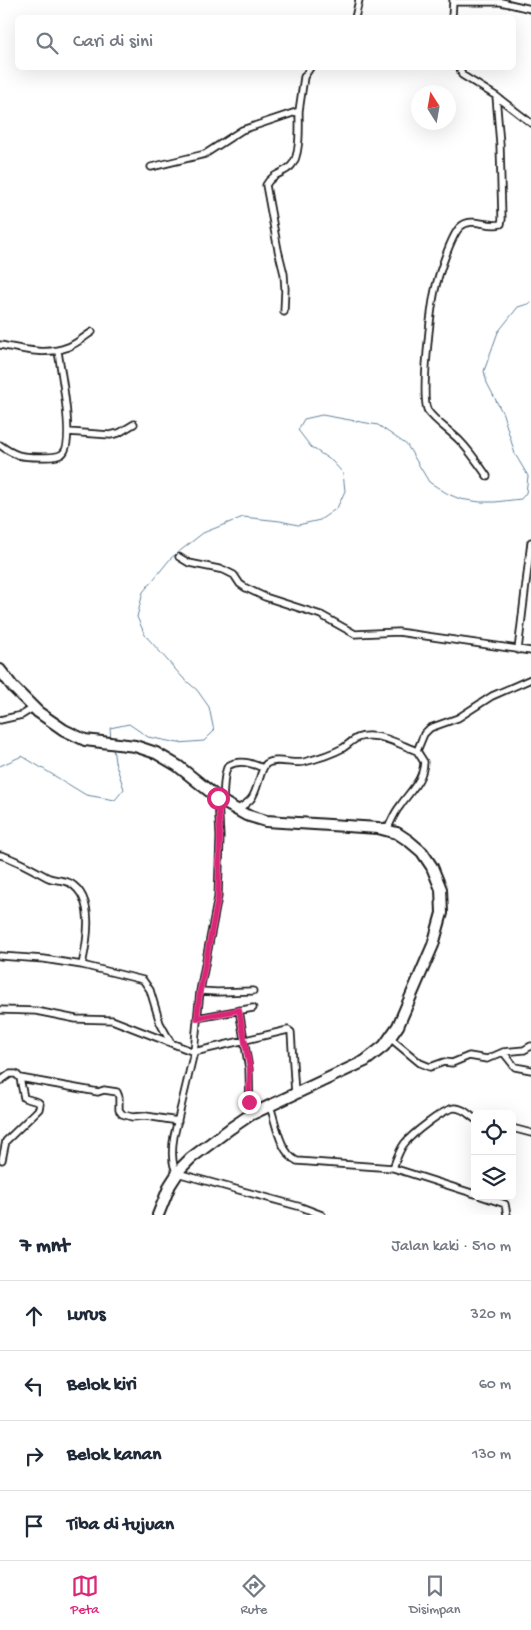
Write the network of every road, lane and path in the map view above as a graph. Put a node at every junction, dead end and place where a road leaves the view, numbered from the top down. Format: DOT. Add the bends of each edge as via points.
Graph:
graph roads {
  1 [pos="359,0"];
  2 [pos="453,1"];
  3 [pos="531,9"];
  4 [pos="356,15"];
  5 [pos="452,15"];
  6 [pos="308,70"];
  7 [pos="461,70"];
  8 [pos="496,96"];
  9 [pos="299,111"];
  10 [pos="531,123"];
  11 [pos="151,167"];
  12 [pos="284,312"];
  13 [pos="92,332"];
  14 [pos="0,345"];
  15 [pos="58,351"];
  16 [pos="134,424"];
  17 [pos="68,432"];
  18 [pos="0,445"];
  19 [pos="487,476"];
  20 [pos="531,542"];
  21 [pos="179,557"];
  22 [pos="518,650"];
  23 [pos="531,651"];
  24 [pos="0,670"];
  25 [pos="531,679"];
  26 [pos="33,708"];
  27 [pos="0,720"];
  28 [pos="418,751"];
  29 [pos="263,768"];
  30 [pos="221,800"];
  31 [pos="236,810"];
  32 [pos="387,830"];
  33 [pos="0,856"];
  34 [pos="0,956"];
  35 [pos="82,965"];
  36 [pos="200,991"];
  37 [pos="252,991"];
  38 [pos="253,1008"];
  39 [pos="0,1010"];
  40 [pos="239,1010"];
  41 [pos="197,1018"];
  42 [pos="390,1038"];
  43 [pos="245,1041"];
  44 [pos="171,1044"];
  45 [pos="531,1046"];
  46 [pos="194,1052"];
  47 [pos="503,1052"];
  48 [pos="531,1070"];
  49 [pos="20,1078"];
  50 [pos="0,1081"];
  51 [pos="296,1094"];
  52 [pos="270,1106"];
  53 [pos="250,1116"];
  54 [pos="471,1116"];
  55 [pos="178,1121"];
  56 [pos="516,1129"];
  57 [pos="531,1133"];
  58 [pos="2,1160"];
  59 [pos="393,1168"];
  60 [pos="177,1173"];
  61 [pos="471,1193"];
  62 [pos="493,1200"];
  63 [pos="158,1215"];
  64 [pos="322,1215"];
  65 [pos="507,1215"];
  1 -- 4 [label="street"];
  2 -- 3 [label="street" via="501,2"];
  2 -- 5 [label="street"];
  6 -- 9 [label="street" via="304,76"];
  7 -- 8 [label="street" via="462,75"];
  8 -- 10 [label="street"];
  8 -- 19 [label="street" via="501,153 501,224 466,223 459,228 450,245 435,289 425,375 427,410 461,441"];
  9 -- 11 [label="street" via="242,130 205,154"];
  9 -- 12 [label="street" via="295,161 291,167 271,177 266,185 284,274"];
  13 -- 15 [label="street"];
  14 -- 15 [label="street"];
  15 -- 17 [label="street"];
  16 -- 17 [label="street" via="110,436"];
  17 -- 18 [label="street" via="62,455 21,457"];
  20 -- 22 [label="street"];
  21 -- 22 [label="street" via="224,570 246,588 321,616 355,634 398,632"];
  22 -- 23 [label="street"];
  24 -- 26 [label="highway"];
  25 -- 28 [label="street" via="492,696 458,718 430,728 424,734"];
  26 -- 27 [label="street" via="22,715"];
  26 -- 30 [label="highway" via="76,737 144,748 160,755"];
  28 -- 29 [label="street" via="379,737 365,736 308,761 273,762"];
  28 -- 32 [label="street" via="424,762 420,777"];
  29 -- 30 [label="street" via="246,762 228,766"];
  29 -- 31 [label="street" via="252,798"];
  30 -- 31 [label="highway"];
  30 -- 36 [label="street" via="218,898"];
  31 -- 32 [label="highway" via="266,821"];
  32 -- 42 [label="highway" via="402,836 422,852 436,875 443,904 433,945 415,990"];
  33 -- 35 [label="street" via="49,878 66,881 79,890 88,926"];
  34 -- 35 [label="street"];
  35 -- 44 [label="street" via="138,978 146,983"];
  36 -- 37 [label="street"];
  36 -- 41 [label="street"];
  38 -- 40 [label="street"];
  39 -- 44 [label="street" via="36,1010 76,1019 112,1020"];
  40 -- 41 [label="street"];
  40 -- 43 [label="street"];
  41 -- 46 [label="street"];
  42 -- 47 [label="street" via="420,1064 430,1067 452,1063 465,1056 487,1059"];
  42 -- 51 [label="highway" via="365,1061"];
  43 -- 46 [label="street"];
  43 -- 51 [label="street" via="290,1030"];
  43 -- 53 [label="street" via="250,1074"];
  44 -- 46 [label="street"];
  45 -- 47 [label="street" via="521,1051"];
  46 -- 55 [label="street"];
  47 -- 48 [label="street" via="515,1067"];
  49 -- 50 [label="street" via="13,1074"];
  49 -- 55 [label="street" via="98,1092 117,1092 122,1114"];
  49 -- 58 [label="street" via="24,1098 40,1102 40,1106 6,1141"];
  51 -- 52 [label="highway"];
  52 -- 53 [label="highway"];
  52 -- 59 [label="street" via="284,1149 293,1159"];
  53 -- 60 [label="highway" via="191,1158"];
  54 -- 59 [label="street" via="461,1109 450,1109 408,1139"];
  55 -- 60 [label="street" via="173,1144 173,1164"];
  56 -- 57 [label="street"];
  59 -- 61 [label="street"];
  60 -- 63 [label="highway"];
  60 -- 64 [label="street"];
  62 -- 65 [label="street" via="507,1206"];
}
